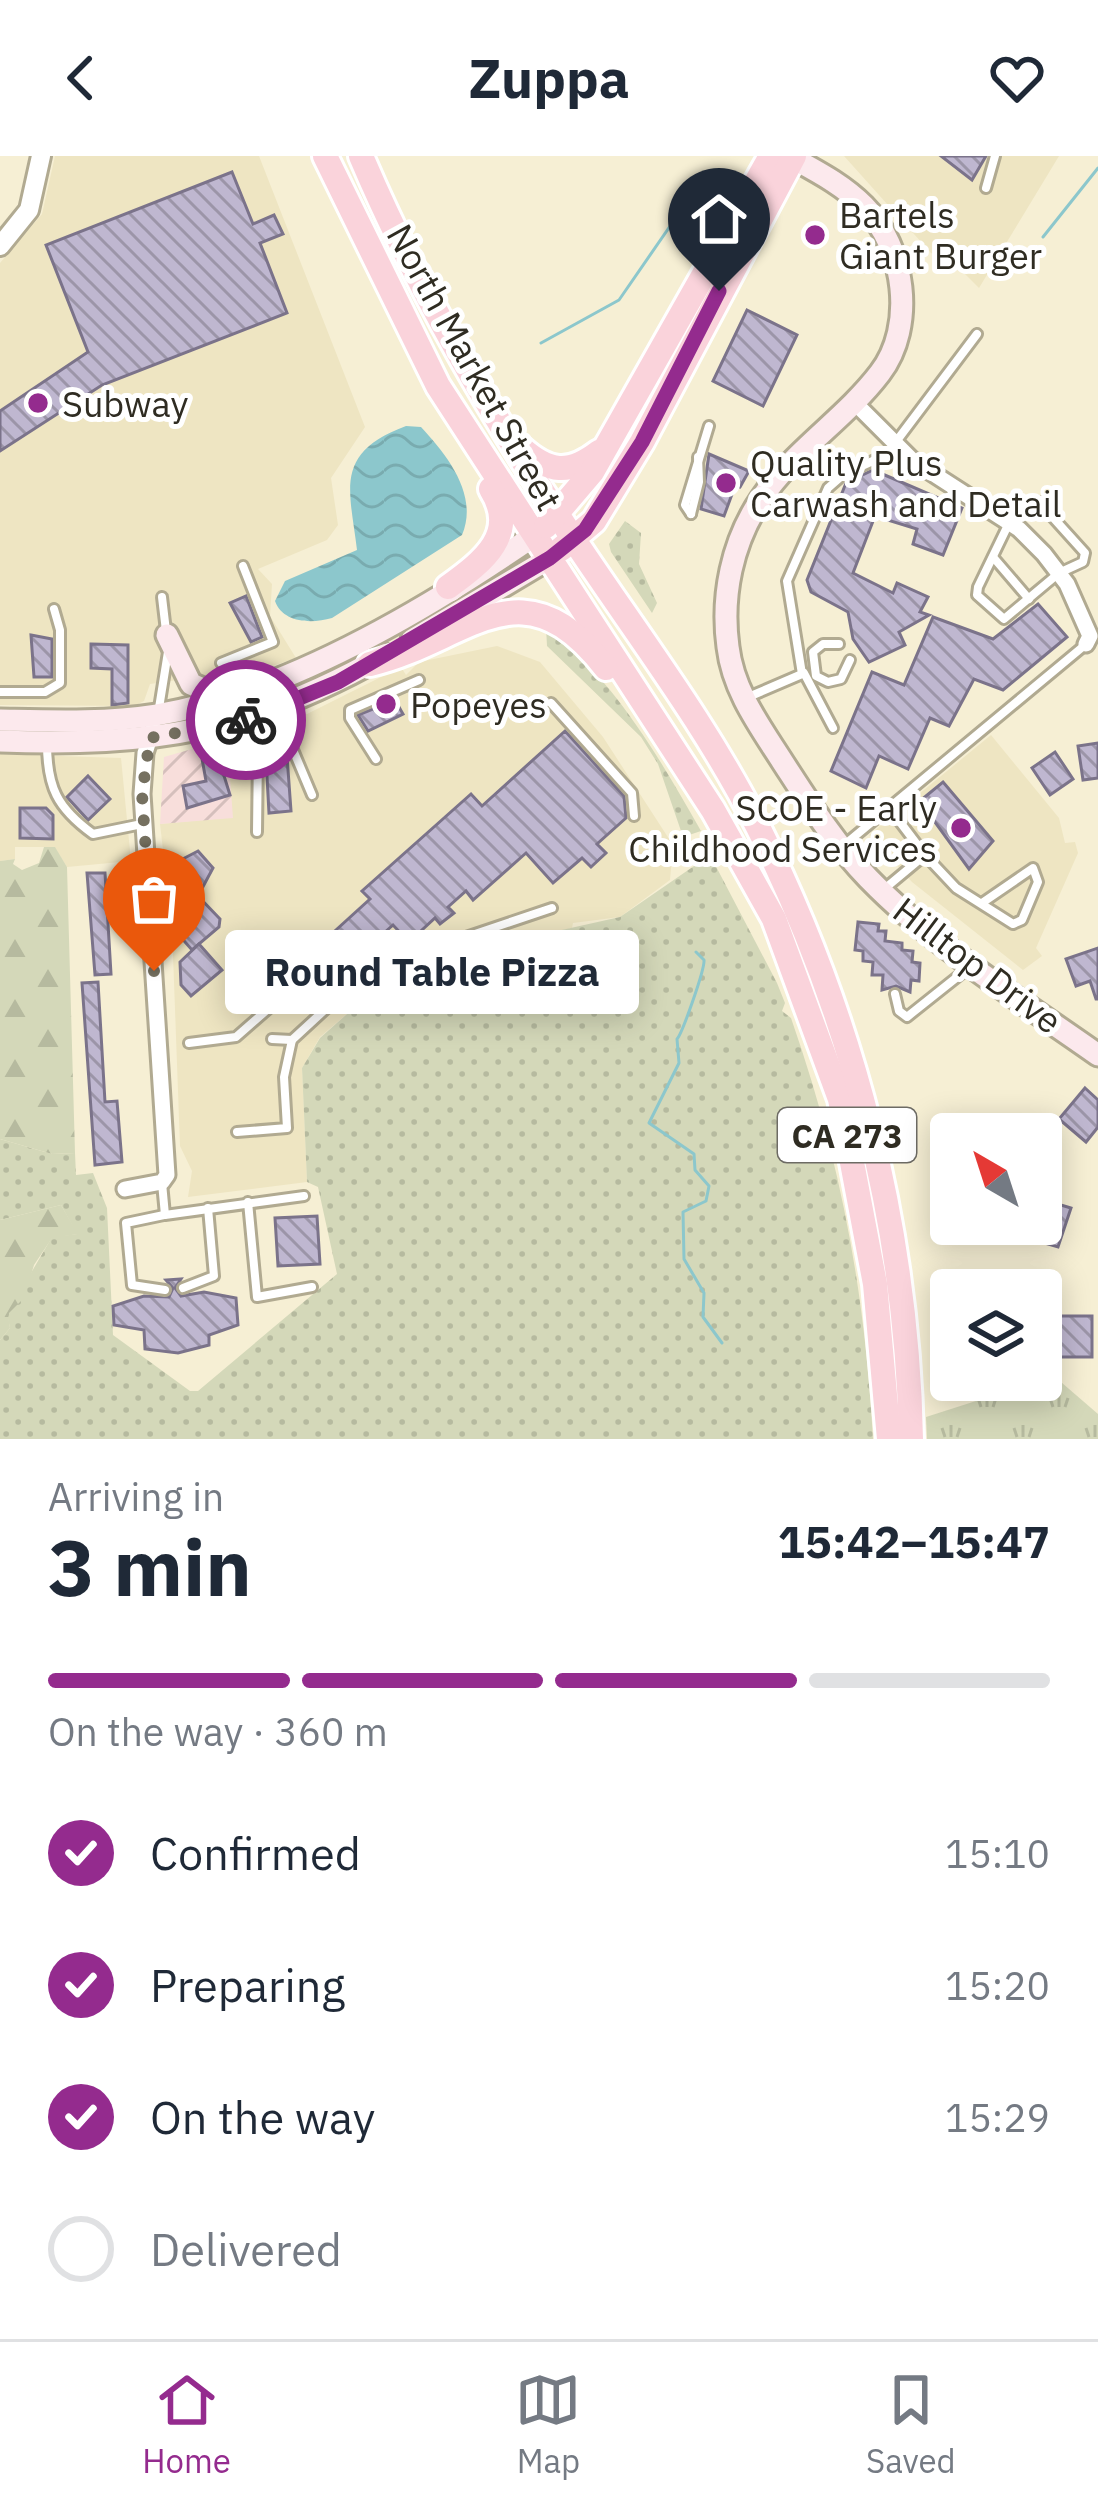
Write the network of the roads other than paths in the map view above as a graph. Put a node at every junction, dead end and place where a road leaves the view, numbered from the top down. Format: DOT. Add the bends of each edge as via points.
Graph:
graph roads {
  1 [pos="41,156"];
  2 [pos="325,156"];
  3 [pos="361,156"];
  4 [pos="995,156"];
  5 [pos="787,157"];
  6 [pos="986,188"];
  7 [pos="0,246"];
  8 [pos="977,334"];
  9 [pos="438,386"];
  10 [pos="853,401"];
  11 [pos="709,426"];
  12 [pos="506,434"];
  13 [pos="897,444"];
  14 [pos="606,446"];
  15 [pos="691,514"];
  16 [pos="558,516"];
  17 [pos="1009,523"];
  18 [pos="535,535"];
  19 [pos="574,540"];
  20 [pos="993,556"];
  21 [pos="550,558"];
  22 [pos="243,566"];
  23 [pos="1059,573"];
  24 [pos="448,587"];
  25 [pos="162,598"];
  26 [pos="1029,599"];
  27 [pos="54,608"];
  28 [pos="416,608"];
  29 [pos="167,635"];
  30 [pos="839,644"];
  31 [pos="1086,644"];
  32 [pos="850,660"];
  33 [pos="221,663"];
  34 [pos="370,664"];
  35 [pos="807,672"];
  36 [pos="294,674"];
  37 [pos="419,680"];
  38 [pos="319,692"];
  39 [pos="2,693"];
  40 [pos="744,699"];
  41 [pos="551,703"];
  42 [pos="157,715"];
  43 [pos="0,720"];
  44 [pos="62,721"];
  45 [pos="833,728"];
  46 [pos="0,731"];
  47 [pos="150,738"];
  48 [pos="0,741"];
  49 [pos="47,741"];
  50 [pos="376,759"];
  51 [pos="312,795"];
  52 [pos="634,817"];
  53 [pos="900,822"];
  54 [pos="144,824"];
  55 [pos="257,832"];
  56 [pos="841,847"];
  57 [pos="736,849"];
  58 [pos="925,855"];
  59 [pos="881,891"];
  60 [pos="982,904"];
  61 [pos="552,908"];
  62 [pos="972,965"];
  63 [pos="895,994"];
  64 [pos="284,995"];
  65 [pos="272,1039"];
  66 [pos="292,1040"];
  67 [pos="189,1043"];
  68 [pos="1098,1055"];
  69 [pos="237,1132"];
  70 [pos="162,1182"];
  71 [pos="125,1189"];
  72 [pos="304,1196"];
  73 [pos="248,1202"];
  74 [pos="208,1208"];
  75 [pos="165,1215"];
  76 [pos="312,1287"];
  77 [pos="183,1288"];
  78 [pos="165,1290"];
  79 [pos="889,1439"];
  80 [pos="911,1439"];
  1 -- 7 [label="street" via="29,210"];
  2 -- 9 [label="main road, North Market Street / CA 273"];
  3 -- 12 [label="main road, North Market Street / CA 273"];
  4 -- 6 [label="lane"];
  5 -- 10 [label="main road, Hilltop Drive" via="871,213 901,286 897,341"];
  5 -- 14 [label="main road"];
  5 -- 19 [label="main road" via="642,442"];
  8 -- 13 [label="lane"];
  9 -- 18 [label="main road, North Market Street / CA 273"];
  9 -- 24 [label="main road" via="504,518 492,550"];
  10 -- 13 [label="street"];
  10 -- 40 [label="main road, Hilltop Drive" via="776,479 739,542 727,624"];
  11 -- 15 [label="lane" via="685,508"];
  12 -- 14 [label="main road" via="542,466 562,470"];
  12 -- 16 [label="main road, North Market Street / CA 273"];
  13 -- 17 [label="street"];
  13 -- 35 [label="lane" via="827,488 788,581"];
  14 -- 16 [label="main road"];
  16 -- 18 [label="main road"];
  16 -- 19 [label="main road, North Market Street / CA 273"];
  17 -- 20 [label="lane"];
  17 -- 23 [label="street"];
  17 -- 23 [label="lane" via="1039,502 1085,553"];
  18 -- 21 [label="main road, North Market Street / CA 273"];
  18 -- 24 [label="main road"];
  19 -- 21 [label="main road"];
  19 -- 80 [label="main road, North Market Street / CA 273" via="730,777 813,946 862,1099 893,1240"];
  20 -- 26 [label="lane"];
  20 -- 26 [label="lane" via="977,595 1004,620"];
  21 -- 34 [label="main road"];
  21 -- 57 [label="main road, North Market Street / CA 273"];
  22 -- 33 [label="lane" via="273,644"];
  23 -- 26 [label="lane"];
  23 -- 31 [label="street" via="1090,636"];
  24 -- 28 [label="main road"];
  25 -- 29 [label="lane"];
  27 -- 39 [label="lane" via="60,683 45,692"];
  28 -- 36 [label="main road"];
  28 -- 38 [label="main road" via="329,669"];
  29 -- 36 [label="main road" via="179,670 197,688"];
  29 -- 42 [label="lane"];
  30 -- 35 [label="lane" via="818,647"];
  31 -- 56 [label="lane"];
  32 -- 35 [label="lane" via="835,681"];
  34 -- 38 [label="main road"];
  34 -- 57 [label="main road" via="486,615 524,611 554,620 594,654"];
  35 -- 40 [label="lane"];
  35 -- 45 [label="lane"];
  36 -- 42 [label="main road"];
  37 -- 50 [label="lane" via="350,710"];
  38 -- 47 [label="main road" via="221,728"];
  40 -- 56 [label="main road, Hilltop Drive"];
  41 -- 52 [label="lane" via="632,793"];
  42 -- 44 [label="main road"];
  42 -- 47 [label="street"];
  43 -- 44 [label="main road"];
  44 -- 46 [label="main road"];
  47 -- 49 [label="main road"];
  47 -- 54 [label="street"];
  48 -- 49 [label="main road"];
  49 -- 54 [label="lane" via="47,780 80,824 93,834"];
  51 -- 55 [label="lane" via="291,745 258,752"];
  53 -- 58 [label="lane"];
  54 -- 70 [label="street" via="167,1160"];
  56 -- 59 [label="main road, Hilltop Drive"];
  57 -- 79 [label="main road, North Market Street / CA 273" via="774,920 840,1099 875,1284"];
  58 -- 59 [label="lane"];
  58 -- 60 [label="lane"];
  59 -- 62 [label="main road, Hilltop Drive"];
  60 -- 60 [label="lane" via="1006,921 1022,920 1038,882 1033,868"];
  61 -- 66 [label="lane" via="377,965"];
  62 -- 63 [label="lane" via="908,1017"];
  62 -- 68 [label="main road, Hilltop Drive"];
  64 -- 67 [label="lane" via="236,1037"];
  65 -- 66 [label="lane"];
  66 -- 69 [label="lane" via="287,1128"];
  70 -- 71 [label="street"];
  70 -- 75 [label="lane"];
  72 -- 73 [label="lane"];
  73 -- 74 [label="lane"];
  73 -- 76 [label="lane" via="257,1297"];
  74 -- 75 [label="lane"];
  74 -- 77 [label="lane" via="214,1276"];
  75 -- 78 [label="lane" via="126,1222 132,1285"];
}
